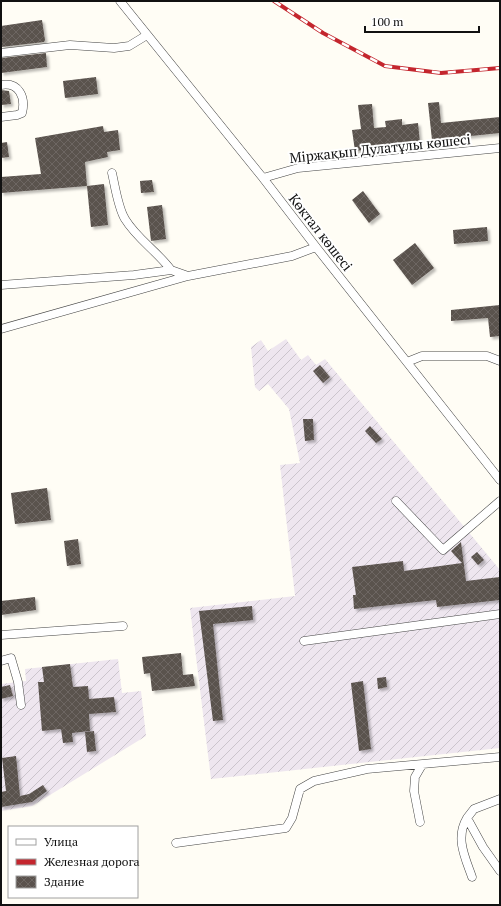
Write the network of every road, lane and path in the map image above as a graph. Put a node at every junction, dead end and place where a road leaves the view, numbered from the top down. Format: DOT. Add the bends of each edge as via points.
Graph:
graph roads {
  1 [pos="120,1"];
  2 [pos="147,35"];
  3 [pos="1,53"];
  4 [pos="1,85"];
  5 [pos="1,117"];
  6 [pos="500,148"];
  7 [pos="112,174"];
  8 [pos="263,178"];
  9 [pos="316,248"];
  10 [pos="171,270"];
  11 [pos="188,276"];
  12 [pos="1,285"];
  13 [pos="1,329"];
  14 [pos="500,361"];
  15 [pos="407,362"];
  16 [pos="500,480"];
  17 [pos="396,501"];
  18 [pos="500,501"];
  19 [pos="500,614"];
  20 [pos="123,626"];
  21 [pos="1,635"];
  22 [pos="304,641"];
  23 [pos="1,661"];
  24 [pos="21,705"];
  25 [pos="500,757"];
  26 [pos="422,765"];
  27 [pos="500,799"];
  28 [pos="467,818"];
  29 [pos="420,822"];
  30 [pos="176,842"];
  31 [pos="500,871"];
  32 [pos="472,877"];
  1 -- 2 [label="street, Көктал көшесі"];
  2 -- 3 [label="street" via="129,46 114,48 70,45"];
  2 -- 8 [label="street, Көктал көшесі"];
  4 -- 5 [label="street" via="14,85 17,88 22,98 23,109 22,113 17,115"];
  6 -- 8 [label="street, Міржақып Дулатұлы көшесі" via="298,168"];
  7 -- 10 [label="street" via="124,218"];
  8 -- 9 [label="street, Көктал көшесі"];
  9 -- 11 [label="street" via="292,256"];
  9 -- 15 [label="street, Көктал көшесі"];
  10 -- 11 [label="street"];
  10 -- 12 [label="street"];
  11 -- 13 [label="street"];
  14 -- 15 [label="street" via="487,356 422,356"];
  15 -- 16 [label="street, Көктал көшесі"];
  17 -- 18 [label="street" via="443,550"];
  19 -- 22 [label="street"];
  20 -- 21 [label="street"];
  23 -- 24 [label="street" via="11,658"];
  25 -- 26 [label="street"];
  26 -- 29 [label="street" via="414,777"];
  26 -- 30 [label="street" via="367,769 314,781 300,789 292,818 286,828"];
  27 -- 28 [label="street" via="474,810"];
  28 -- 31 [label="street"];
  28 -- 32 [label="street" via="463,825 461,845"];
}
